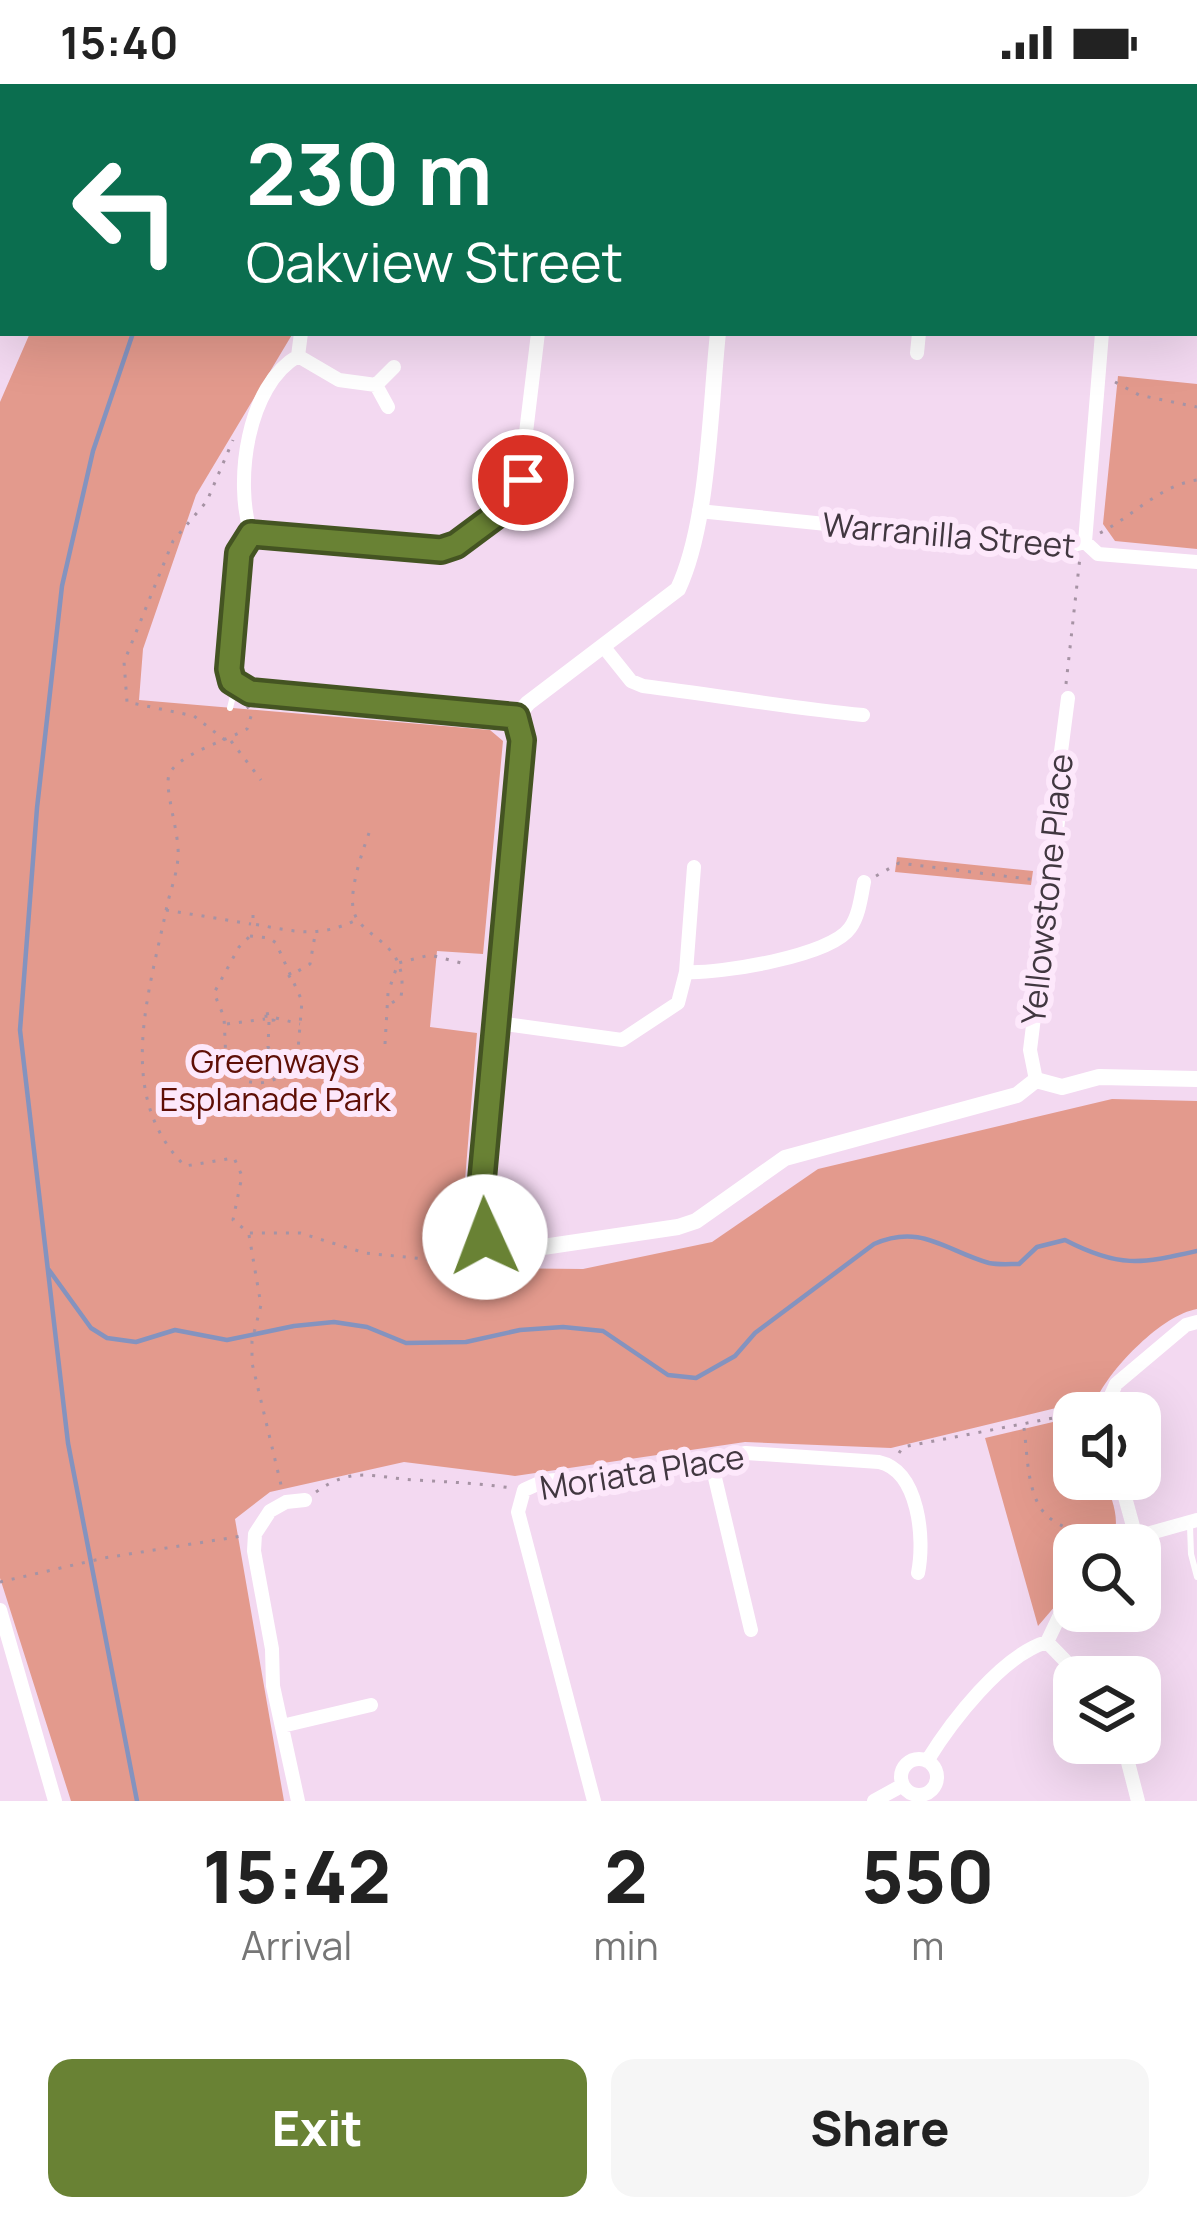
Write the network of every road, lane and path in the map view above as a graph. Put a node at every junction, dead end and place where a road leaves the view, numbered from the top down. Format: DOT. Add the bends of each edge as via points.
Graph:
graph roads {
  1 [pos="301,336"];
  2 [pos="538,336"];
  3 [pos="718,336"];
  4 [pos="920,336"];
  5 [pos="1102,336"];
  6 [pos="917,353"];
  7 [pos="298,356"];
  8 [pos="394,367"];
  9 [pos="1097,373"];
  10 [pos="376,385"];
  11 [pos="388,407"];
  12 [pos="1197,407"];
  13 [pos="235,436"];
  14 [pos="1197,480"];
  15 [pos="699,511"];
  16 [pos="251,534"];
  17 [pos="1085,542"];
  18 [pos="1197,562"];
  19 [pos="602,646"];
  20 [pos="238,686"];
  21 [pos="1068,698"];
  22 [pos="230,708"];
  23 [pos="863,715"];
  24 [pos="516,717"];
  25 [pos="228,740"];
  26 [pos="261,780"];
  27 [pos="369,833"];
  28 [pos="694,867"];
  29 [pos="864,882"];
  30 [pos="1050,883"];
  31 [pos="166,910"];
  32 [pos="253,915"];
  33 [pos="358,919"];
  34 [pos="245,923"];
  35 [pos="253,924"];
  36 [pos="315,933"];
  37 [pos="250,936"];
  38 [pos="398,963"];
  39 [pos="460,963"];
  40 [pos="686,972"];
  41 [pos="288,976"];
  42 [pos="387,1006"];
  43 [pos="269,1020"];
  44 [pos="498,1023"];
  45 [pos="225,1024"];
  46 [pos="300,1024"];
  47 [pos="385,1043"];
  48 [pos="285,1070"];
  49 [pos="1197,1079"];
  50 [pos="1036,1080"];
  51 [pos="249,1233"];
  52 [pos="485,1237"];
  53 [pos="1197,1322"];
  54 [pos="1112,1392"];
  55 [pos="1053,1419"];
  56 [pos="1024,1426"];
  57 [pos="711,1461"];
  58 [pos="892,1465"];
  59 [pos="524,1490"];
  60 [pos="305,1500"];
  61 [pos="286,1502"];
  62 [pos="1194,1521"];
  63 [pos="1060,1524"];
  64 [pos="1161,1532"];
  65 [pos="255,1534"];
  66 [pos="918,1573"];
  67 [pos="1197,1577"];
  68 [pos="0,1582"];
  69 [pos="0,1610"];
  70 [pos="751,1630"];
  71 [pos="1053,1630"];
  72 [pos="1047,1642"];
  73 [pos="1061,1656"];
  74 [pos="16,1662"];
  75 [pos="0,1666"];
  76 [pos="371,1705"];
  77 [pos="282,1726"];
  78 [pos="927,1761"];
  79 [pos="1128,1764"];
  80 [pos="903,1785"];
  81 [pos="932,1796"];
  82 [pos="55,1801"];
  83 [pos="298,1801"];
  84 [pos="594,1801"];
  85 [pos="874,1801"];
  86 [pos="1138,1801"];
  1 -- 7 [label="street"];
  2 -- 16 [label="street" via="518,499 456,545"];
  3 -- 15 [label="street"];
  4 -- 6 [label="street"];
  5 -- 9 [label="street"];
  7 -- 10 [label="street" via="339,380"];
  7 -- 16 [label="street" via="282,365 251,421 243,509"];
  8 -- 10 [label="street"];
  9 -- 12 [label="path" via="1139,395"];
  9 -- 17 [label="street"];
  10 -- 11 [label="street"];
  13 -- 25 [label="path" via="207,501 173,541 124,662 123,683 127,702 194,716"];
  14 -- 17 [label="path" via="1165,489"];
  15 -- 17 [label="street, Warranilla Street" via="1062,548"];
  15 -- 19 [label="street" via="678,589"];
  16 -- 20 [label="street" via="239,553 229,669"];
  17 -- 18 [label="street, Warranilla Street" via="1098,554"];
  17 -- 21 [label="path"];
  19 -- 23 [label="street" via="643,686"];
  19 -- 24 [label="street"];
  20 -- 22 [label="lane"];
  20 -- 24 [label="street"];
  20 -- 25 [label="path" via="251,720"];
  21 -- 30 [label="street, Yellowstone Place"];
  24 -- 44 [label="street" via="522,740"];
  25 -- 26 [label="path"];
  25 -- 31 [label="path" via="195,752 168,778 179,846"];
  27 -- 33 [label="path" via="352,905"];
  28 -- 40 [label="street"];
  29 -- 30 [label="path" via="898,863"];
  29 -- 40 [label="street" via="849,930 832,944 714,974"];
  30 -- 50 [label="street, Yellowstone Place" via="1030,1050"];
  31 -- 34 [label="path"];
  31 -- 51 [label="path" via="142,1031 148,1112 185,1166 234,1158 242,1176 233,1220"];
  32 -- 35 [label="path"];
  33 -- 36 [label="path"];
  33 -- 38 [label="path"];
  34 -- 35 [label="path"];
  34 -- 37 [label="path"];
  35 -- 36 [label="path"];
  36 -- 41 [label="path" via="310,964"];
  37 -- 41 [label="path" via="276,943"];
  37 -- 45 [label="path" via="215,985"];
  38 -- 39 [label="path" via="430,955"];
  38 -- 42 [label="path"];
  38 -- 42 [label="path" via="401,997"];
  40 -- 44 [label="street" via="678,1003 622,1040"];
  41 -- 46 [label="path" via="302,1001"];
  42 -- 47 [label="path"];
  43 -- 45 [label="path"];
  43 -- 46 [label="path"];
  43 -- 48 [label="path" via="271,1052"];
  44 -- 52 [label="street" via="480,1201"];
  45 -- 48 [label="path" via="234,1074 251,1084"];
  46 -- 48 [label="path" via="299,1055"];
  49 -- 50 [label="street" via="1099,1077 1062,1087"];
  50 -- 52 [label="street" via="1017,1095 785,1158 679,1227 516,1250"];
  51 -- 52 [label="path" via="300,1233 365,1253 435,1260"];
  51 -- 61 [label="path" via="261,1292 252,1363"];
  53 -- 54 [label="street"];
  55 -- 56 [label="path"];
  56 -- 58 [label="path" via="903,1448"];
  56 -- 63 [label="path" via="1039,1504"];
  57 -- 58 [label="street, Moriata Place" via="746,1453"];
  57 -- 59 [label="street, Moriata Place"];
  57 -- 70 [label="street"];
  58 -- 66 [label="street" via="906,1478 923,1550"];
  59 -- 60 [label="path" via="377,1473 335,1478"];
  59 -- 84 [label="street, Moriata Place" via="518,1512"];
  60 -- 61 [label="street"];
  61 -- 65 [label="street"];
  62 -- 64 [label="street"];
  62 -- 67 [label="lane"];
  65 -- 68 [label="path"];
  65 -- 77 [label="street"];
  69 -- 74 [label="street"];
  71 -- 72 [label="street"];
  72 -- 73 [label="street"];
  72 -- 78 [label="street" via="1014,1659"];
  74 -- 75 [label="street"];
  74 -- 82 [label="street"];
  76 -- 77 [label="street"];
  77 -- 83 [label="street"];
  78 -- 80 [label="street" via="904,1767"];
  78 -- 81 [label="street" via="936,1774"];
  79 -- 86 [label="street"];
  80 -- 81 [label="street"];
  80 -- 85 [label="street"];
}
